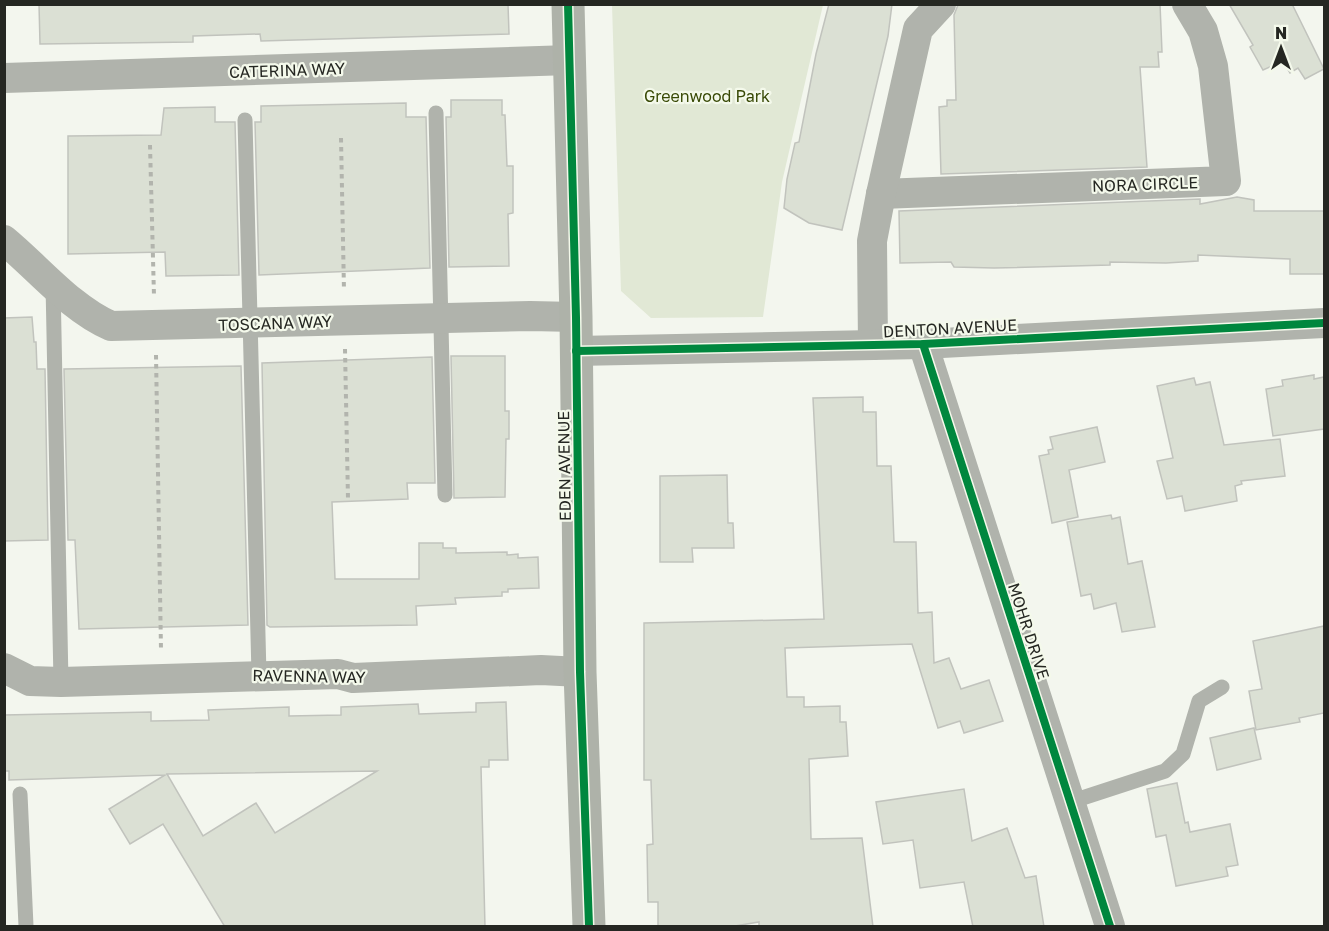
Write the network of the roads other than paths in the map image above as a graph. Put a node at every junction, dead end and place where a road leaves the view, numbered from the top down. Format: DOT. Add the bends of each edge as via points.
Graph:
graph roads {
  1 [pos="568,4"];
  2 [pos="941,4"];
  3 [pos="1187,4"];
  4 [pos="570,60"];
  5 [pos="4,78"];
  6 [pos="436,113"];
  7 [pos="245,120"];
  8 [pos="882,194"];
  9 [pos="4,240"];
  10 [pos="53,284"];
  11 [pos="576,317"];
  12 [pos="442,318"];
  13 [pos="250,323"];
  14 [pos="1324,323"];
  15 [pos="923,344"];
  16 [pos="873,345"];
  17 [pos="576,351"];
  18 [pos="445,495"];
  19 [pos="4,668"];
  20 [pos="580,672"];
  21 [pos="259,675"];
  22 [pos="61,682"];
  23 [pos="1222,687"];
  24 [pos="20,794"];
  25 [pos="1070,802"];
  26 [pos="26,927"];
  27 [pos="589,927"];
  28 [pos="1110,927"];
  1 -- 4 [label="street, EDEN AVENUE"];
  2 -- 8 [label="street" via="918,29"];
  3 -- 8 [label="street, NORA CIRCLE" via="1203,31 1213,66 1226,181"];
  4 -- 5 [label="street, CATERINA WAY"];
  4 -- 11 [label="street, EDEN AVENUE"];
  6 -- 12 [label="lane"];
  7 -- 13 [label="lane"];
  8 -- 16 [label="street" via="872,241"];
  9 -- 10 [label="street, TOSCANA WAY"];
  10 -- 13 [label="street, TOSCANA WAY" via="111,326"];
  10 -- 22 [label="lane"];
  11 -- 12 [label="street, TOSCANA WAY"];
  11 -- 17 [label="street, EDEN AVENUE"];
  12 -- 13 [label="street, TOSCANA WAY"];
  12 -- 18 [label="lane"];
  13 -- 21 [label="lane"];
  14 -- 15 [label="street, DENTON AVENUE"];
  15 -- 16 [label="street, DENTON AVENUE"];
  15 -- 25 [label="street, MOHR DRIVE"];
  16 -- 17 [label="street, DENTON AVENUE"];
  17 -- 20 [label="street, EDEN AVENUE"];
  19 -- 22 [label="street, RAVENNA WAY" via="30,681"];
  20 -- 21 [label="street, RAVENNA WAY" via="541,670 352,678 338,674"];
  20 -- 27 [label="street, EDEN AVENUE"];
  21 -- 22 [label="street, RAVENNA WAY"];
  23 -- 25 [label="lane" via="1199,701 1183,754 1165,771"];
  24 -- 26 [label="lane"];
  25 -- 28 [label="street, MOHR DRIVE"];
}
